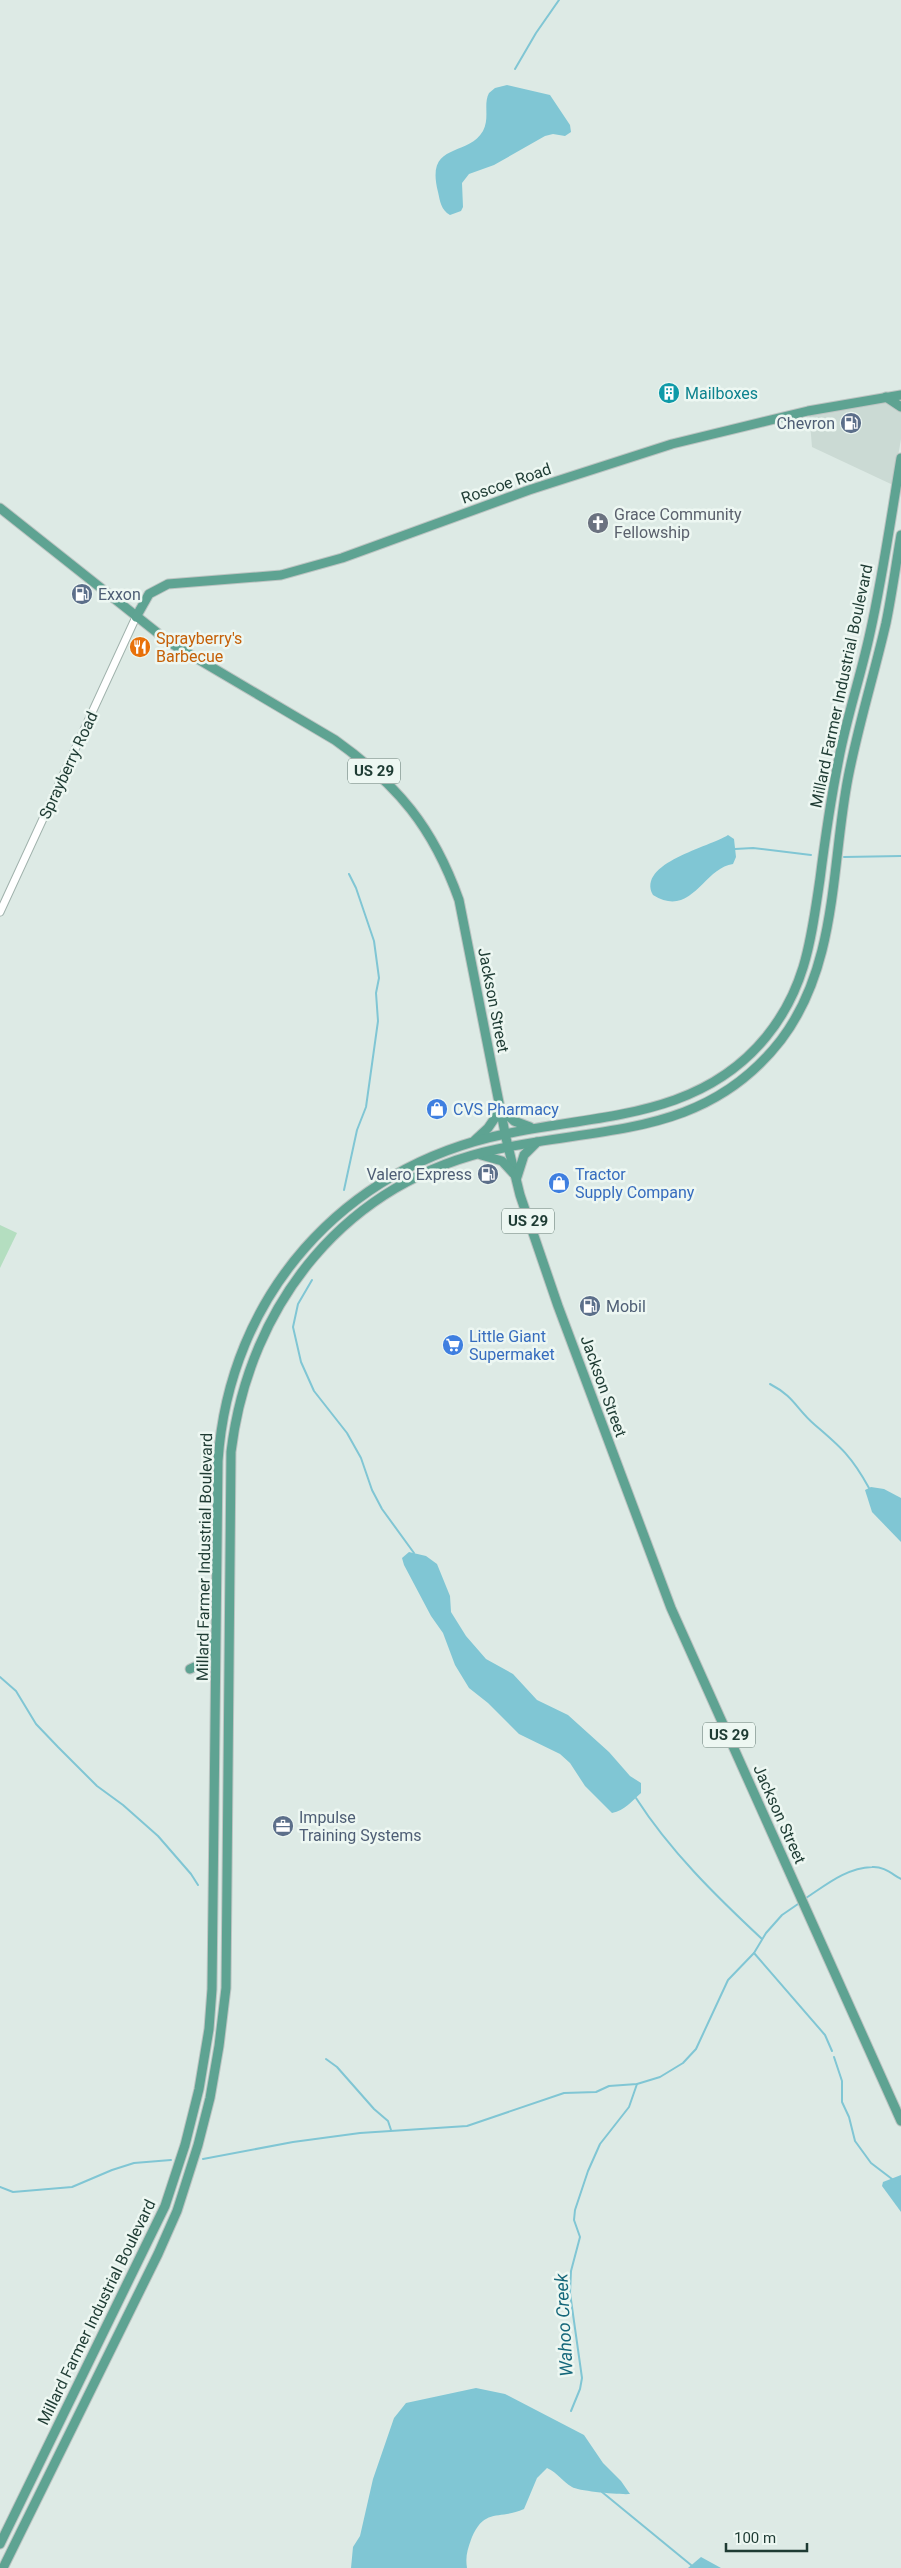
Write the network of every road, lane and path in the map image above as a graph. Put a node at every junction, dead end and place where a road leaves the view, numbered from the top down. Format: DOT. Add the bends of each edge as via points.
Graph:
graph roads {
  1 [pos="901,395"];
  2 [pos="885,397"];
  3 [pos="901,407"];
  4 [pos="901,458"];
  5 [pos="0,508"];
  6 [pos="901,535"];
  7 [pos="136,617"];
  8 [pos="0,912"];
  9 [pos="501,1109"];
  10 [pos="536,1128"];
  11 [pos="505,1134"];
  12 [pos="473,1142"];
  13 [pos="537,1142"];
  14 [pos="508,1147"];
  15 [pos="476,1154"];
  16 [pos="516,1177"];
  17 [pos="216,1623"];
  18 [pos="190,1669"];
  19 [pos="901,2121"];
  20 [pos="0,2544"];
  21 [pos="2,2568"];
  1 -- 2 [label="main road, Roscoe Road"];
  2 -- 3 [label="main road"];
  2 -- 7 [label="main road, Roscoe Road" via="808,411 672,444 524,492 342,558 281,575 162,585 146,597"];
  4 -- 10 [label="main road, Millard Farmer Industrial Boulevard" via="870,634 835,776 810,944 802,975 791,998 777,1022 751,1054 727,1074 694,1094 667,1105"];
  5 -- 7 [label="main road, Jackson Street / US 29"];
  6 -- 13 [label="main road, Millard Farmer Industrial Boulevard" via="886,619 848,780 824,946 812,985 795,1018 782,1039 758,1065 722,1094 673,1118"];
  7 -- 8 [label="street, Sprayberry Road"];
  7 -- 9 [label="main road, Jackson Street / US 29" via="216,672 339,743 377,773 417,816 437,847 459,900"];
  9 -- 10 [label="main road" via="514,1122"];
  9 -- 11 [label="main road, Jackson Street / US 29"];
  9 -- 12 [label="main road"];
  10 -- 11 [label="main road, Millard Farmer Industrial Boulevard"];
  11 -- 12 [label="main road, Millard Farmer Industrial Boulevard"];
  11 -- 14 [label="main road, Jackson Street / US 29"];
  12 -- 17 [label="main road, Millard Farmer Industrial Boulevard" via="405,1169 352,1202 298,1255 256,1318 235,1368 221,1430"];
  13 -- 14 [label="main road, Millard Farmer Industrial Boulevard"];
  13 -- 16 [label="main road" via="524,1155"];
  14 -- 15 [label="main road, Millard Farmer Industrial Boulevard"];
  14 -- 16 [label="main road, Jackson Street / US 29"];
  15 -- 16 [label="main road" via="497,1158"];
  15 -- 21 [label="main road, Millard Farmer Industrial Boulevard" via="400,1186 369,1206 338,1233 291,1284 268,1323 248,1370 236,1414 231,1452 226,1988 210,2098 192,2168 158,2254"];
  16 -- 19 [label="main road, Jackson Street / US 29" via="558,1306 670,1608"];
  17 -- 18 [label="main road" via="209,1656 205,1662"];
  17 -- 20 [label="main road, Millard Farmer Industrial Boulevard" via="212,1989 206,2050 195,2106 179,2165 152,2237"];
}
